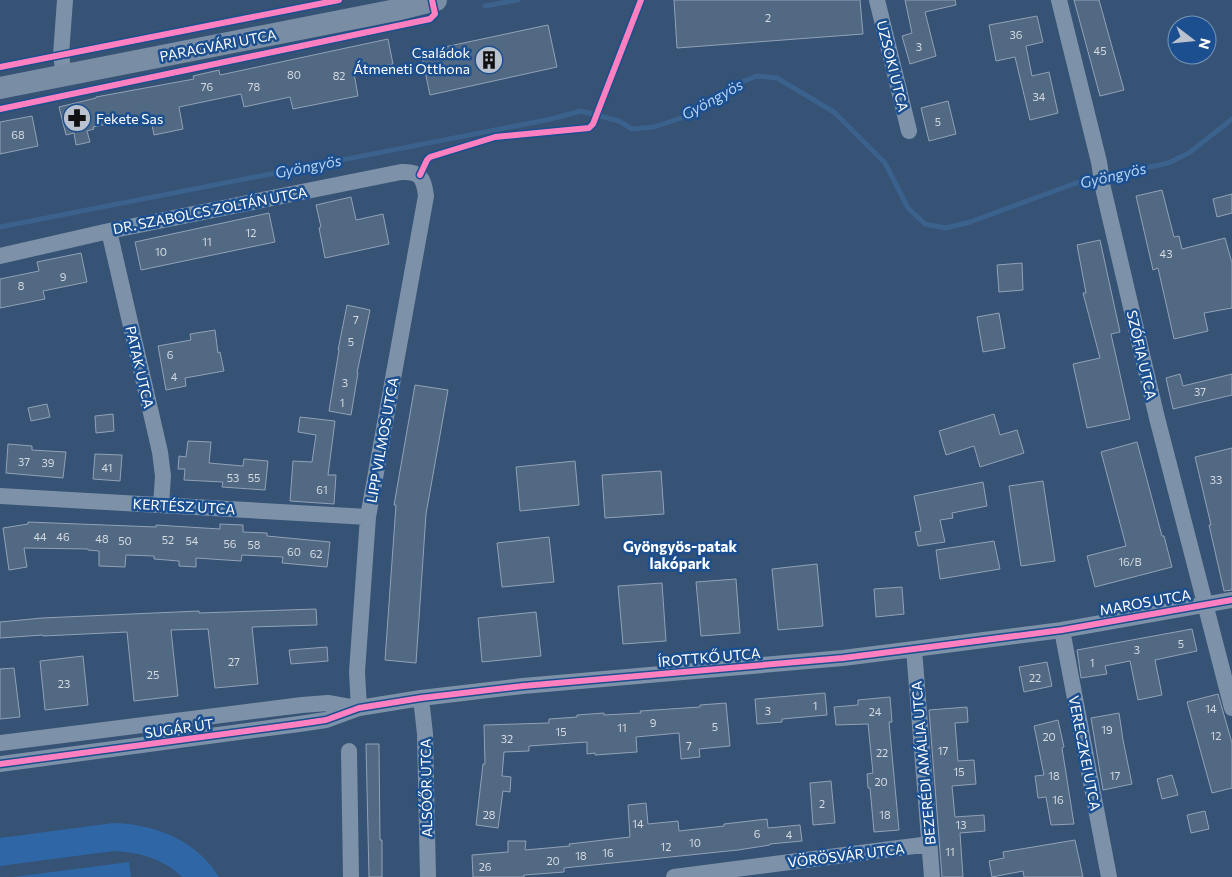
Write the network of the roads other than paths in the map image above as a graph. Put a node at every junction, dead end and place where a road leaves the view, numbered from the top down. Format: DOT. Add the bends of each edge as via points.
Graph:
graph roads {
  1 [pos="65,0"];
  2 [pos="436,0"];
  3 [pos="877,0"];
  4 [pos="1059,0"];
  5 [pos="395,5"];
  6 [pos="64,75"];
  7 [pos="0,88"];
  8 [pos="909,131"];
  9 [pos="420,175"];
  10 [pos="109,231"];
  11 [pos="0,256"];
  12 [pos="0,496"];
  13 [pos="161,505"];
  14 [pos="368,517"];
  15 [pos="1232,600"];
  16 [pos="1204,605"];
  17 [pos="1062,630"];
  18 [pos="914,650"];
  19 [pos="422,698"];
  20 [pos="359,708"];
  21 [pos="1232,708"];
  22 [pos="0,743"];
  23 [pos="349,751"];
  24 [pos="0,764"];
  25 [pos="930,844"];
  26 [pos="351,877"];
  27 [pos="428,877"];
  28 [pos="674,877"];
  29 [pos="932,877"];
  30 [pos="1109,877"];
  1 -- 6 [label="street" via="61,55"];
  2 -- 5 [label="street, PARAGVÁRI UTCA"];
  3 -- 8 [label="street, UZSOKI UTCA"];
  4 -- 16 [label="street, SZÓFIA UTCA"];
  5 -- 6 [label="street, PARAGVÁRI UTCA"];
  6 -- 7 [label="street, PARAGVÁRI UTCA"];
  9 -- 10 [label="street, DR. SZABOLCS ZOLTÁN UTCA" via="411,171 401,172"];
  9 -- 14 [label="street, LIPP VILMOS UTCA" via="426,196"];
  10 -- 11 [label="street, DR. SZABOLCS ZOLTÁN UTCA"];
  10 -- 13 [label="street, PATAK UTCA" via="160,452 163,476"];
  12 -- 13 [label="street, KERTÉSZ UTCA"];
  13 -- 14 [label="street, KERTÉSZ UTCA"];
  14 -- 20 [label="street, LIPP VILMOS UTCA" via="358,672"];
  15 -- 16 [label="street, MAROS UTCA"];
  16 -- 17 [label="street, MAROS UTCA"];
  16 -- 21 [label="street, SZÓFIA UTCA"];
  17 -- 18 [label="street, ÍROTTKŐ UTCA"];
  17 -- 30 [label="street, VERECZKEI UTCA"];
  18 -- 19 [label="street, ÍROTTKŐ UTCA"];
  18 -- 25 [label="street, BEZERÉDI AMÁLIA UTCA"];
  19 -- 20 [label="street, ÍROTTKŐ UTCA"];
  19 -- 27 [label="street, ALSÓŐR UTCA"];
  20 -- 22 [label="street, SUGÁR ÚT" via="328,703 302,705"];
  20 -- 24 [label="street, SUGÁR ÚT" via="326,720"];
  23 -- 26 [label="street"];
  25 -- 28 [label="street, VÖRÖSVÁR UTCA"];
  25 -- 29 [label="street, BEZERÉDI AMÁLIA UTCA"];
}
